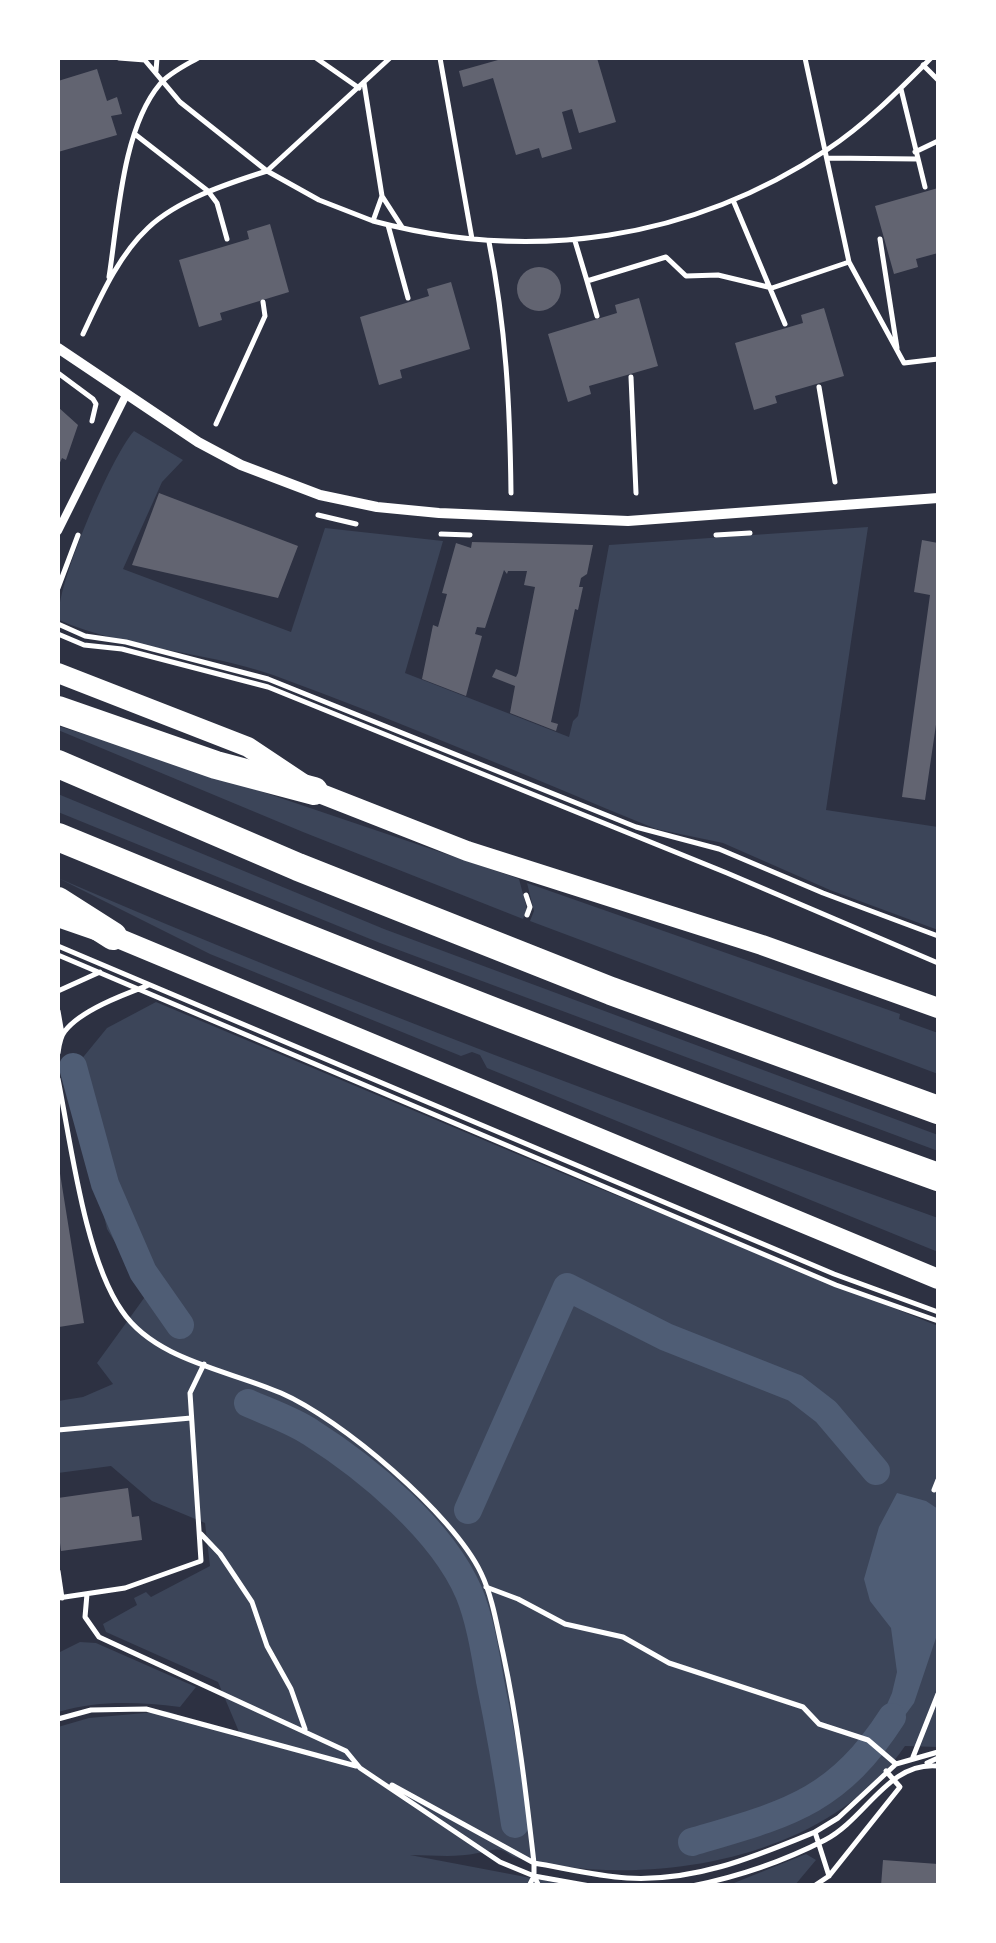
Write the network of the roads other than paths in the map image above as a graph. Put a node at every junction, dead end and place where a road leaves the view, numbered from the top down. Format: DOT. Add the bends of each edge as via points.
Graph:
graph roads {
  1 [pos="58,348"];
  2 [pos="126,395"];
  3 [pos="938,498"];
  4 [pos="58,531"];
  5 [pos="58,674"];
  6 [pos="58,710"];
  7 [pos="58,764"];
  8 [pos="314,791"];
  9 [pos="58,837"];
  10 [pos="58,901"];
  11 [pos="58,917"];
  12 [pos="113,936"];
  13 [pos="938,1008"];
  14 [pos="938,1110"];
  15 [pos="938,1178"];
  16 [pos="938,1280"];
  1 -- 2 [label="street"];
  2 -- 3 [label="street" via="242,465 320,495 377,507 628,521"];
  2 -- 4 [label="lane"];
  5 -- 8 [label="main road" via="248,747"];
  6 -- 8 [label="highway"];
  7 -- 14 [label="highway" via="611,992"];
  8 -- 13 [label="main road" via="467,851"];
  9 -- 15 [label="highway"];
  10 -- 12 [label="highway"];
  11 -- 12 [label="main road"];
  12 -- 16 [label="main road"];
}
